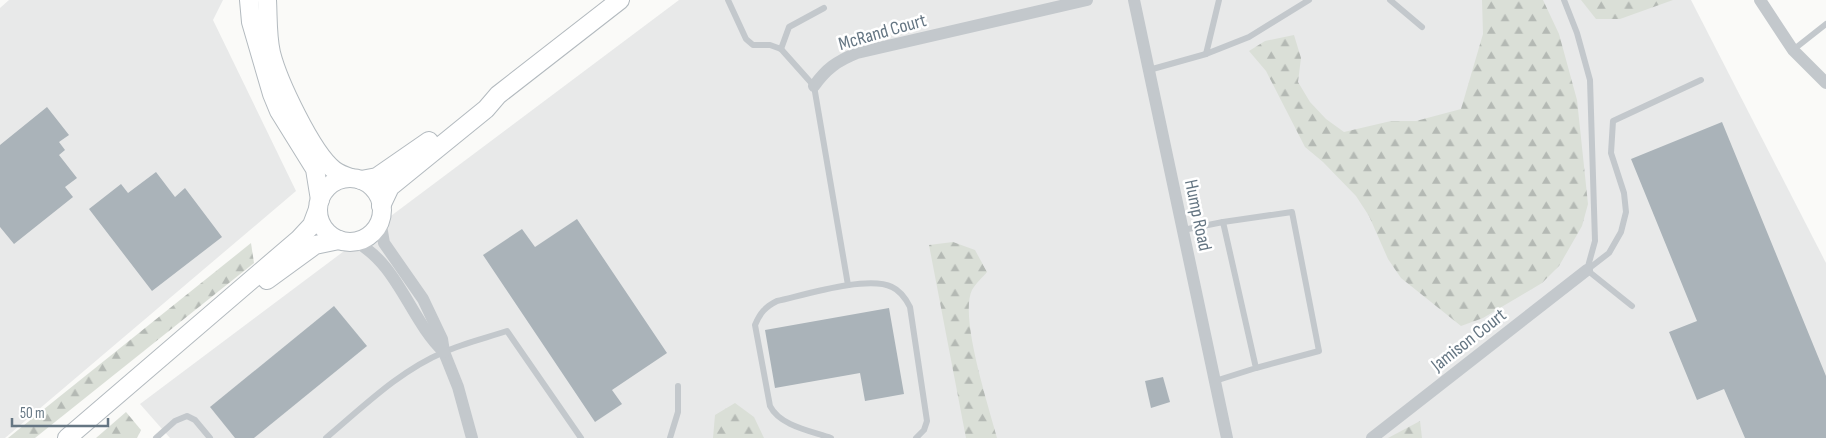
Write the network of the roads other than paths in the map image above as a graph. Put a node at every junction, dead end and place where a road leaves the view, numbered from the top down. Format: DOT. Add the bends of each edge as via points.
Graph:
graph roads {
  1 [pos="248,0"];
  2 [pos="267,0"];
  3 [pos="620,0"];
  4 [pos="728,0"];
  5 [pos="1088,0"];
  6 [pos="1134,0"];
  7 [pos="1219,0"];
  8 [pos="1309,0"];
  9 [pos="1390,0"];
  10 [pos="1564,0"];
  11 [pos="1760,0"];
  12 [pos="824,8"];
  13 [pos="1826,24"];
  14 [pos="1422,27"];
  15 [pos="781,49"];
  16 [pos="1794,50"];
  17 [pos="1206,54"];
  18 [pos="1149,70"];
  19 [pos="1701,80"];
  20 [pos="1826,83"];
  21 [pos="814,86"];
  22 [pos="498,95"];
  23 [pos="356,179"];
  24 [pos="319,204"];
  25 [pos="381,213"];
  26 [pos="1223,222"];
  27 [pos="1183,230"];
  28 [pos="346,241"];
  29 [pos="1587,270"];
  30 [pos="848,285"];
  31 [pos="1632,306"];
  32 [pos="188,336"];
  33 [pos="444,352"];
  34 [pos="1256,368"];
  35 [pos="1215,381"];
  36 [pos="678,386"];
  37 [pos="67,438"];
  38 [pos="156,438"];
  39 [pos="210,438"];
  40 [pos="326,438"];
  41 [pos="472,438"];
  42 [pos="581,438"];
  43 [pos="670,438"];
  44 [pos="831,438"];
  45 [pos="916,438"];
  46 [pos="1226,438"];
  47 [pos="1372,438"];
  1 -- 24 [label="main road" via="251,22 272,94 315,169"];
  2 -- 23 [label="main road" via="271,53 287,97 324,161 334,170"];
  3 -- 22 [label="main road"];
  4 -- 15 [label="lane" via="746,38 753,45"];
  5 -- 21 [label="street, McRand Court" via="857,53 826,69"];
  6 -- 18 [label="street, Hump Road"];
  7 -- 17 [label="lane"];
  8 -- 17 [label="lane" via="1248,37"];
  9 -- 14 [label="lane"];
  10 -- 29 [label="lane" via="1590,80 1595,241"];
  11 -- 16 [label="street"];
  12 -- 15 [label="lane" via="789,27"];
  13 -- 16 [label="lane"];
  15 -- 21 [label="lane"];
  16 -- 20 [label="street"];
  17 -- 18 [label="lane"];
  18 -- 27 [label="street, Hump Road"];
  19 -- 29 [label="lane" via="1613,121 1611,153 1624,193 1626,212 1621,232 1609,253"];
  21 -- 30 [label="lane"];
  22 -- 23 [label="main road" via="481,103 377,177"];
  22 -- 25 [label="main road" via="486,109 390,187"];
  23 -- 24 [label="main road" via="332,184"];
  23 -- 25 [label="main road" via="373,188"];
  24 -- 28 [label="main road" via="324,228"];
  24 -- 32 [label="main road" via="312,225 303,236 195,326"];
  25 -- 28 [label="main road" via="372,232"];
  25 -- 33 [label="street" via="384,243 422,299 442,339"];
  26 -- 27 [label="lane"];
  26 -- 34 [label="lane"];
  26 -- 34 [label="lane" via="1292,212 1319,351"];
  27 -- 35 [label="street, Hump Road"];
  28 -- 32 [label="main road" via="307,250 200,332"];
  28 -- 33 [label="street" via="369,249"];
  29 -- 31 [label="lane"];
  29 -- 47 [label="street, Jamison Court"];
  30 -- 44 [label="lane" via="777,301 759,314 755,326 774,413 781,420"];
  30 -- 45 [label="lane" via="878,283 893,287 904,296 910,307 927,421"];
  32 -- 37 [label="main road"];
  33 -- 40 [label="lane" via="380,392"];
  33 -- 41 [label="street"];
  33 -- 42 [label="lane" via="506,331"];
  34 -- 35 [label="lane"];
  35 -- 46 [label="street, Hump Road"];
  36 -- 43 [label="lane" via="678,412"];
  38 -- 39 [label="lane" via="175,421 187,416 195,420"];
}
